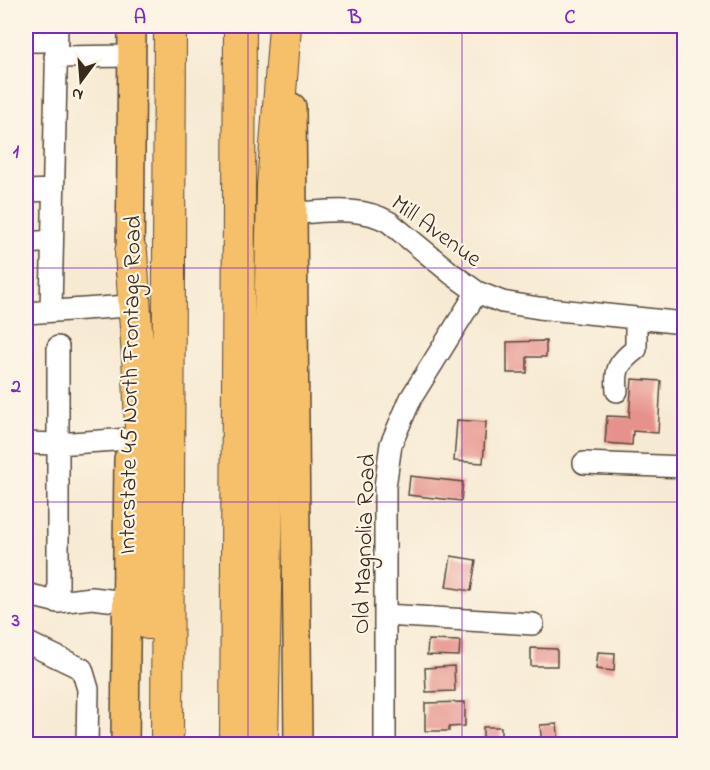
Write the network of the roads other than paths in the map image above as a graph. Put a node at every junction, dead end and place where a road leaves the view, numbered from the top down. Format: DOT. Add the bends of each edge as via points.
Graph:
graph roads {
  1 [pos="132,26"];
  2 [pos="170,26"];
  3 [pos="240,26"];
  4 [pos="285,26"];
  5 [pos="294,26"];
  6 [pos="26,41"];
  7 [pos="56,41"];
  8 [pos="132,56"];
  9 [pos="53,190"];
  10 [pos="26,191"];
  11 [pos="294,213"];
  12 [pos="52,241"];
  13 [pos="26,243"];
  14 [pos="131,252"];
  15 [pos="477,292"];
  16 [pos="128,306"];
  17 [pos="51,311"];
  18 [pos="26,313"];
  19 [pos="636,318"];
  20 [pos="684,322"];
  21 [pos="58,346"];
  22 [pos="617,391"];
  23 [pos="129,439"];
  24 [pos="26,443"];
  25 [pos="57,444"];
  26 [pos="585,463"];
  27 [pos="684,467"];
  28 [pos="26,594"];
  29 [pos="58,602"];
  30 [pos="125,602"];
  31 [pos="385,615"];
  32 [pos="533,624"];
  33 [pos="26,642"];
  34 [pos="87,744"];
  35 [pos="125,744"];
  36 [pos="155,744"];
  37 [pos="167,744"];
  38 [pos="236,744"];
  39 [pos="262,744"];
  40 [pos="298,744"];
  41 [pos="385,744"];
  1 -- 8 [label="main road, Interstate 45 North Frontage Road"];
  2 -- 37 [label="highway"];
  3 -- 38 [label="highway"];
  4 -- 39 [label="highway" via="273,186"];
  5 -- 11 [label="main road"];
  6 -- 7 [label="street"];
  7 -- 8 [label="street"];
  7 -- 9 [label="street"];
  8 -- 14 [label="main road, Interstate 45 North Frontage Road"];
  9 -- 10 [label="street"];
  9 -- 12 [label="street"];
  11 -- 15 [label="street, Mill Avenue" via="363,211 379,216"];
  11 -- 40 [label="main road"];
  12 -- 13 [label="street"];
  12 -- 17 [label="street"];
  14 -- 16 [label="main road, Interstate 45 North Frontage Road"];
  14 -- 36 [label="highway"];
  15 -- 19 [label="street" via="502,302"];
  15 -- 31 [label="street, Old Magnolia Road" via="411,398 391,444 385,487"];
  16 -- 17 [label="street"];
  16 -- 23 [label="main road, Interstate 45 North Frontage Road"];
  17 -- 18 [label="street"];
  19 -- 20 [label="street"];
  19 -- 22 [label="street" via="636,349 622,360 615,375"];
  21 -- 25 [label="street"];
  23 -- 25 [label="street"];
  23 -- 30 [label="main road, Interstate 45 North Frontage Road"];
  24 -- 25 [label="street"];
  25 -- 29 [label="street"];
  26 -- 27 [label="street"];
  28 -- 29 [label="street"];
  29 -- 30 [label="street" via="92,598"];
  30 -- 35 [label="main road, Interstate 45 North Frontage Road"];
  31 -- 32 [label="street"];
  31 -- 41 [label="street, Old Magnolia Road"];
  33 -- 34 [label="street" via="82,669 88,689"];
}
